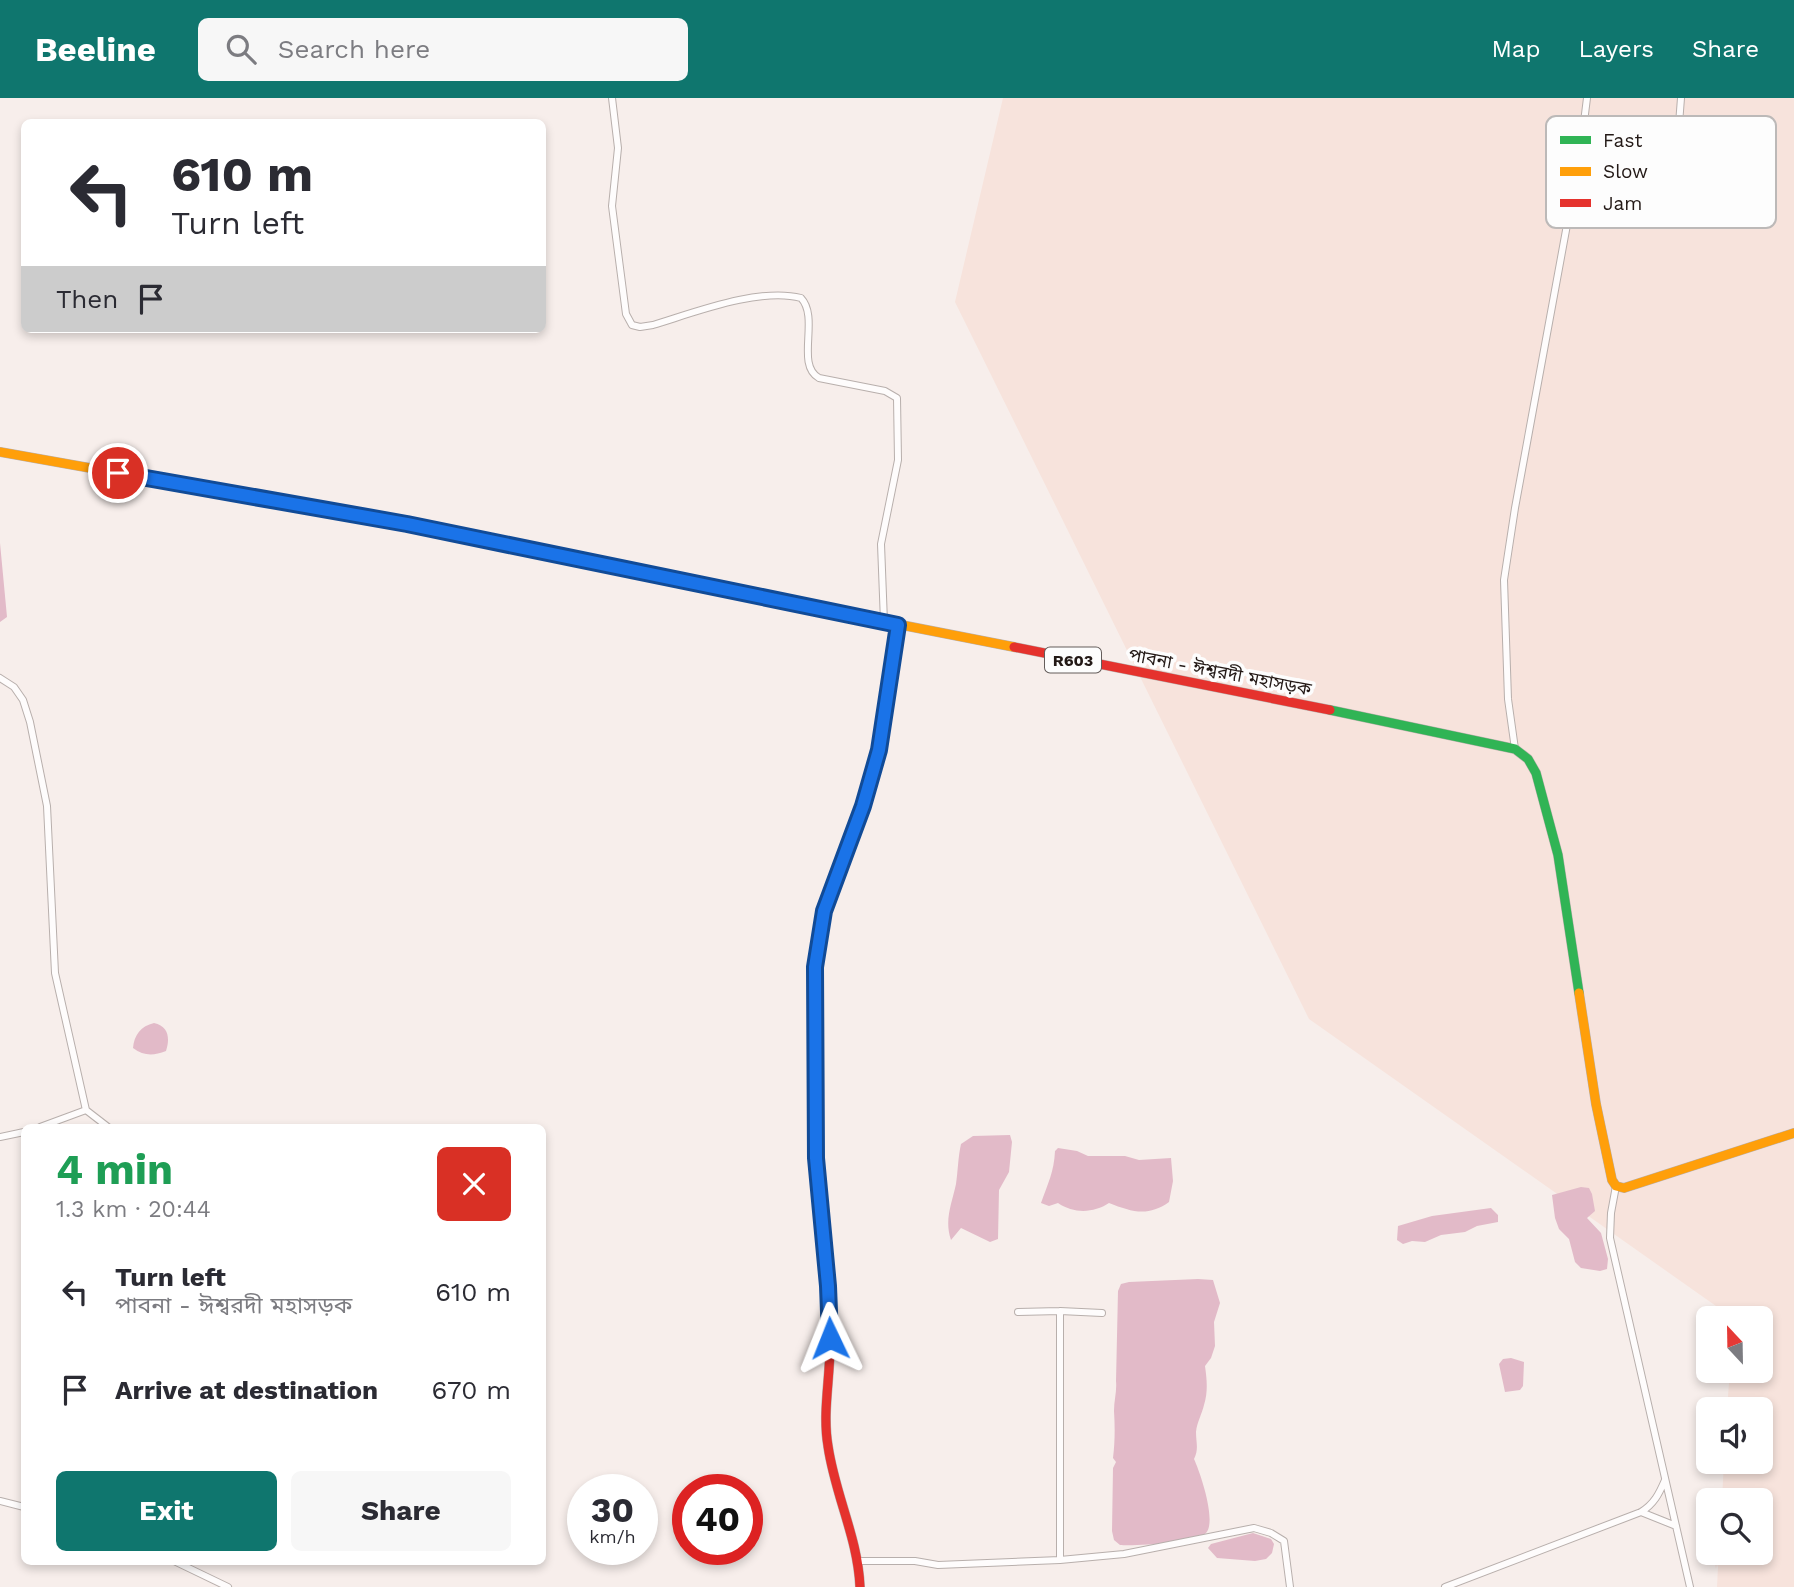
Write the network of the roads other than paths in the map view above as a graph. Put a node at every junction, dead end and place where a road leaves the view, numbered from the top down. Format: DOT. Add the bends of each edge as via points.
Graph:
graph roads {
  1 [pos="612,98"];
  2 [pos="1587,98"];
  3 [pos="1681,98"];
  4 [pos="1585,116"];
  5 [pos="1680,116"];
  6 [pos="1566,228"];
  7 [pos="0,452"];
  8 [pos="884,622"];
  9 [pos="898,625"];
  10 [pos="0,678"];
  11 [pos="1515,749"];
  12 [pos="86,1110"];
  13 [pos="48,1124"];
  14 [pos="104,1124"];
  15 [pos="21,1133"];
  16 [pos="1794,1133"];
  17 [pos="0,1137"];
  18 [pos="1616,1186"];
  19 [pos="1060,1311"];
  20 [pos="1018,1312"];
  21 [pos="1102,1313"];
  22 [pos="1666,1479"];
  23 [pos="0,1501"];
  24 [pos="21,1506"];
  25 [pos="1641,1512"];
  26 [pos="1676,1526"];
  27 [pos="1060,1560"];
  28 [pos="859,1561"];
  29 [pos="182,1565"];
  30 [pos="228,1587"];
  31 [pos="860,1587"];
  32 [pos="1290,1587"];
  33 [pos="1445,1587"];
  34 [pos="1690,1587"];
  1 -- 8 [label="street" via="618,148 612,206 626,314 632,325 653,325 751,297 800,298 808,309 812,373 897,398 898,460 884,522 881,568"];
  2 -- 4 [label="street"];
  3 -- 5 [label="street"];
  6 -- 11 [label="street" via="1504,580 1508,699"];
  7 -- 8 [label="main road, পাবনা - ঈশ্বরদী মহাসড়ক / R603" via="407,524"];
  8 -- 9 [label="main road, পাবনা - ঈশ্বরদী মহাসড়ক / R603"];
  9 -- 11 [label="main road, পাবনা - ঈশ্বরদী মহাসড়ক / R603"];
  9 -- 28 [label="main road" via="879,750 824,911 815,967 816,1158 831,1364 827,1443"];
  10 -- 12 [label="street" via="23,699 38,759 47,806 55,972"];
  11 -- 18 [label="main road" via="1528,759 1536,774 1558,855 1596,1104"];
  12 -- 13 [label="street"];
  12 -- 14 [label="street"];
  15 -- 17 [label="street"];
  16 -- 18 [label="main road" via="1624,1188"];
  18 -- 22 [label="street" via="1610,1238"];
  19 -- 20 [label="street"];
  19 -- 21 [label="street"];
  19 -- 27 [label="street"];
  22 -- 25 [label="street" via="1659,1496"];
  22 -- 26 [label="street"];
  23 -- 24 [label="street"];
  25 -- 26 [label="street"];
  25 -- 33 [label="street"];
  26 -- 34 [label="street"];
  27 -- 28 [label="street"];
  27 -- 32 [label="street" via="1124,1554 1254,1528 1284,1541"];
  28 -- 31 [label="main road"];
  29 -- 30 [label="street"];
}
